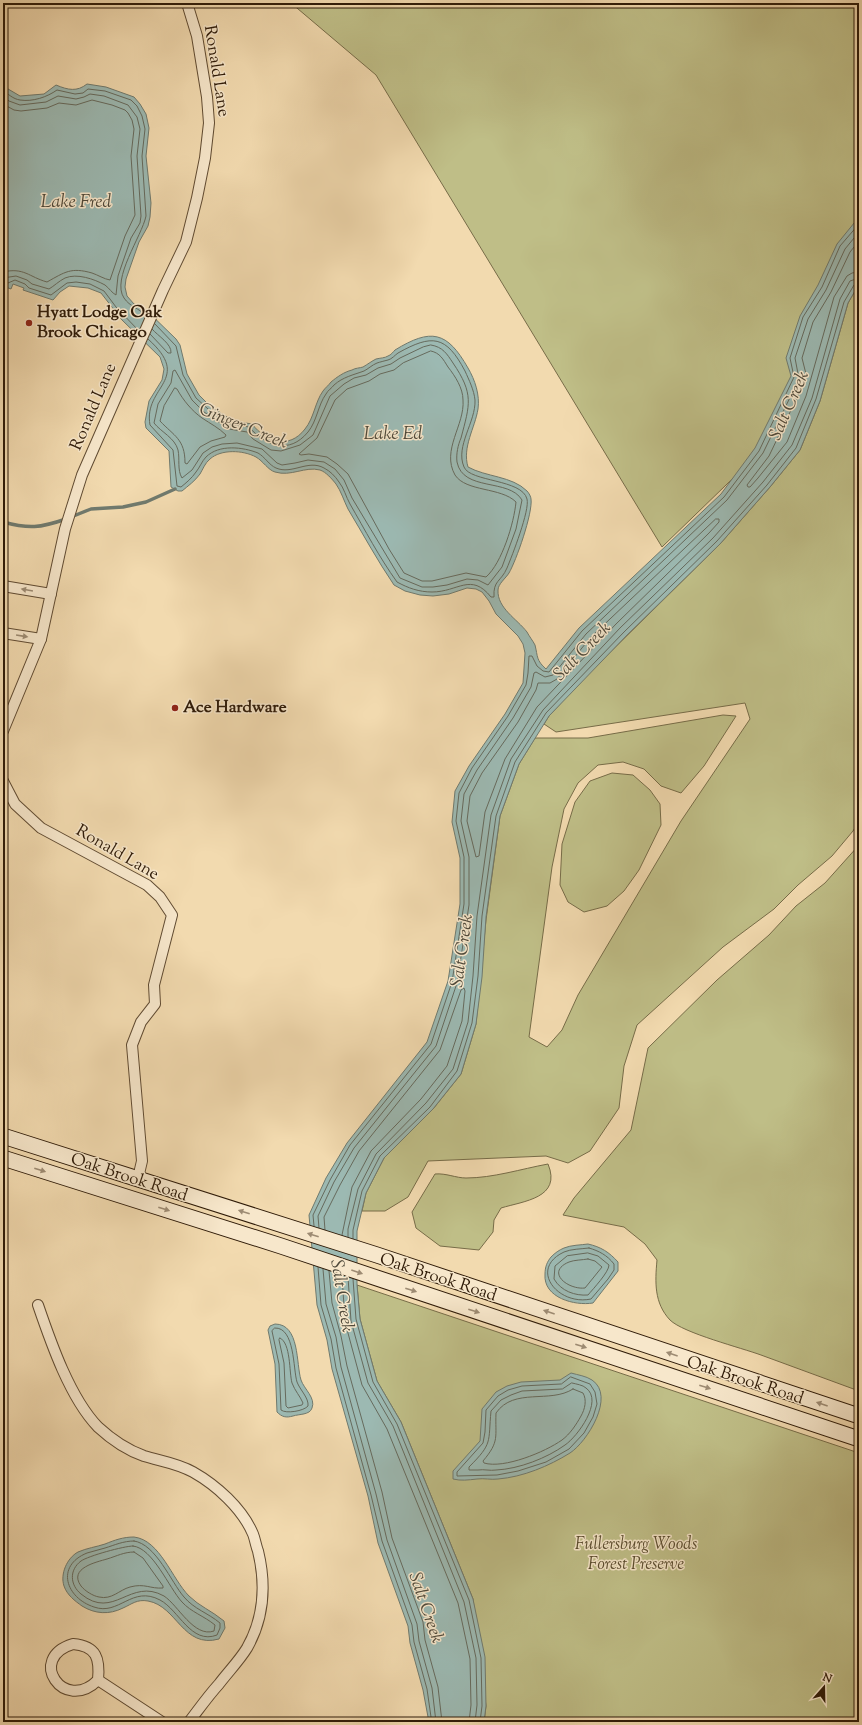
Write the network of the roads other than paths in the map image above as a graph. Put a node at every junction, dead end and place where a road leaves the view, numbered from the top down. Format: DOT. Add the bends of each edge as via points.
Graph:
graph roads {
  1 [pos="187,3"];
  2 [pos="3,586"];
  3 [pos="52,594"];
  4 [pos="3,633"];
  5 [pos="41,639"];
  6 [pos="3,731"];
  7 [pos="3,781"];
  8 [pos="3,1136"];
  9 [pos="3,1158"];
  10 [pos="138,1178"];
  11 [pos="38,1305"];
  12 [pos="859,1416"];
  13 [pos="859,1438"];
  14 [pos="98,1680"];
  15 [pos="162,1722"];
  16 [pos="189,1722"];
  1 -- 3 [label="street, Ronald Lane" via="197,36 209,123 200,185 186,242 82,475 65,529"];
  3 -- 2 [label="street, one-way"];
  3 -- 5 [label="street, Ronald Lane"];
  4 -- 5 [label="street, one-way"];
  5 -- 6 [label="street, Ronald Lane"];
  7 -- 10 [label="street, Ronald Lane" via="15,804 41,828 147,886 160,897 172,915 154,985 155,1004 141,1022 132,1046 142,1161"];
  8 -- 10 [label="main road, Oak Brook Road"];
  9 -- 13 [label="main road, Oak Brook Road, one-way" via="281,1246"];
  12 -- 10 [label="main road, Oak Brook Road, one-way"];
  11 -- 16 [label="street" via="68,1381 98,1426 119,1444 177,1465 206,1479 225,1495 253,1534 263,1579 260,1615 240,1658"];
  14 -- 14 [label="street" via="97,1657 87,1646 67,1646 53,1658 51,1672 57,1684 63,1688 79,1690"];
  14 -- 15 [label="street"];
}
